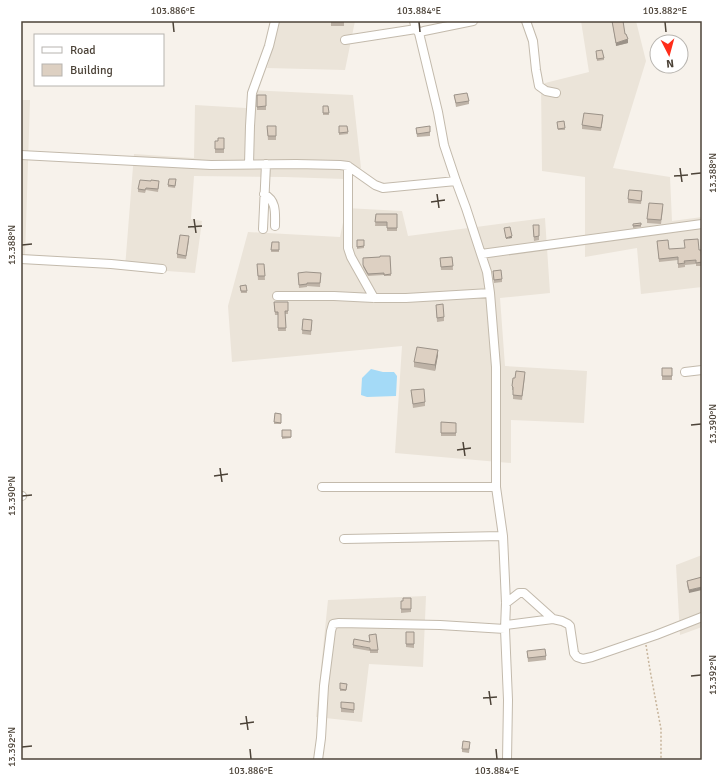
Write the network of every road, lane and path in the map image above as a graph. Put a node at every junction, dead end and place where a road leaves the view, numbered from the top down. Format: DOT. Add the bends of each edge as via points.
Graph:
graph roads {
  1 [pos="275,21"];
  2 [pos="473,21"];
  3 [pos="526,21"];
  4 [pos="416,28"];
  5 [pos="345,40"];
  6 [pos="556,93"];
  7 [pos="21,155"];
  8 [pos="249,164"];
  9 [pos="266,164"];
  10 [pos="348,166"];
  11 [pos="456,181"];
  12 [pos="264,194"];
  13 [pos="702,224"];
  14 [pos="275,226"];
  15 [pos="263,229"];
  16 [pos="481,254"];
  17 [pos="21,259"];
  18 [pos="162,269"];
  19 [pos="490,293"];
  20 [pos="277,296"];
  21 [pos="374,298"];
  22 [pos="702,370"];
  23 [pos="685,372"];
  24 [pos="496,486"];
  25 [pos="322,487"];
  26 [pos="503,536"];
  27 [pos="344,539"];
  28 [pos="506,602"];
  29 [pos="702,618"];
  30 [pos="553,619"];
  31 [pos="506,627"];
  32 [pos="646,639"];
  33 [pos="318,760"];
  34 [pos="507,760"];
  35 [pos="661,760"];
  1 -- 8 [label="street" via="252,93"];
  2 -- 4 [label="street" via="424,31"];
  3 -- 6 [label="street" via="533,41 539,86"];
  4 -- 5 [label="street"];
  4 -- 11 [label="street" via="444,145"];
  7 -- 8 [label="street" via="180,164"];
  8 -- 9 [label="street"];
  9 -- 10 [label="street"];
  9 -- 12 [label="street"];
  10 -- 11 [label="street" via="383,188"];
  10 -- 21 [label="street" via="349,253"];
  11 -- 16 [label="street"];
  12 -- 14 [label="street" via="273,202"];
  12 -- 15 [label="street"];
  13 -- 16 [label="street"];
  16 -- 19 [label="street"];
  17 -- 18 [label="street"];
  19 -- 21 [label="street"];
  19 -- 24 [label="street" via="496,367"];
  20 -- 21 [label="street"];
  22 -- 23 [label="street"];
  24 -- 25 [label="street"];
  24 -- 26 [label="street"];
  26 -- 27 [label="street"];
  26 -- 28 [label="street"];
  28 -- 30 [label="street" via="518,593 524,593"];
  28 -- 31 [label="street"];
  29 -- 32 [label="street"];
  30 -- 31 [label="street"];
  30 -- 32 [label="street" via="568,624 575,656 580,658 592,658"];
  31 -- 33 [label="street" via="334,624 331,630 324,686"];
  31 -- 34 [label="street"];
  32 -- 35 [label="path" via="661,729"];
}
